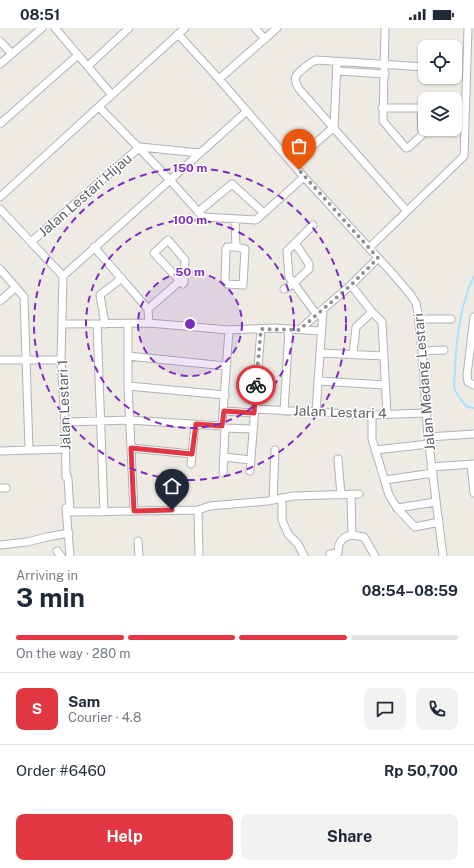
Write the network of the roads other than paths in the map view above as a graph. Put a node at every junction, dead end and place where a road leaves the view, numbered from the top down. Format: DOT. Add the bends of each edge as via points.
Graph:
graph roads {
  1 [pos="42,28"];
  2 [pos="54,28"];
  3 [pos="64,28"];
  4 [pos="128,28"];
  5 [pos="185,28"];
  6 [pos="255,28"];
  7 [pos="277,28"];
  8 [pos="385,28"];
  9 [pos="468,28"];
  10 [pos="178,34"];
  11 [pos="64,38"];
  12 [pos="265,39"];
  13 [pos="0,41"];
  14 [pos="12,54"];
  15 [pos="78,55"];
  16 [pos="337,62"];
  17 [pos="0,64"];
  18 [pos="384,65"];
  19 [pos="88,66"];
  20 [pos="418,67"];
  21 [pos="337,71"];
  22 [pos="385,74"];
  23 [pos="219,79"];
  24 [pos="112,95"];
  25 [pos="99,107"];
  26 [pos="382,108"];
  27 [pos="418,108"];
  28 [pos="247,111"];
  29 [pos="0,124"];
  30 [pos="334,127"];
  31 [pos="421,136"];
  32 [pos="140,147"];
  33 [pos="200,153"];
  34 [pos="293,163"];
  35 [pos="304,177"];
  36 [pos="170,180"];
  37 [pos="0,197"];
  38 [pos="0,209"];
  39 [pos="408,211"];
  40 [pos="198,212"];
  41 [pos="264,213"];
  42 [pos="234,220"];
  43 [pos="313,225"];
  44 [pos="30,242"];
  45 [pos="295,243"];
  46 [pos="94,247"];
  47 [pos="236,247"];
  48 [pos="369,248"];
  49 [pos="378,258"];
  50 [pos="0,269"];
  51 [pos="64,276"];
  52 [pos="122,278"];
  53 [pos="180,281"];
  54 [pos="293,284"];
  55 [pos="351,285"];
  56 [pos="16,287"];
  57 [pos="284,288"];
  58 [pos="0,301"];
  59 [pos="148,309"];
  60 [pos="323,309"];
  61 [pos="372,312"];
  62 [pos="317,315"];
  63 [pos="474,317"];
  64 [pos="419,319"];
  65 [pos="451,319"];
  66 [pos="149,323"];
  67 [pos="62,324"];
  68 [pos="97,324"];
  69 [pos="105,324"];
  70 [pos="128,324"];
  71 [pos="261,329"];
  72 [pos="289,329"];
  73 [pos="230,330"];
  74 [pos="299,330"];
  75 [pos="321,331"];
  76 [pos="444,350"];
  77 [pos="422,351"];
  78 [pos="320,353"];
  79 [pos="353,354"];
  80 [pos="472,354"];
  81 [pos="128,356"];
  82 [pos="384,356"];
  83 [pos="0,360"];
  84 [pos="26,360"];
  85 [pos="61,360"];
  86 [pos="226,366"];
  87 [pos="318,382"];
  88 [pos="472,384"];
  89 [pos="385,385"];
  90 [pos="128,386"];
  91 [pos="225,395"];
  92 [pos="224,411"];
  93 [pos="254,411"];
  94 [pos="284,411"];
  95 [pos="316,412"];
  96 [pos="426,413"];
  97 [pos="387,414"];
  98 [pos="372,415"];
  99 [pos="130,420"];
  100 [pos="101,421"];
  101 [pos="65,422"];
  102 [pos="196,424"];
  103 [pos="223,427"];
  104 [pos="253,429"];
  105 [pos="474,434"];
  106 [pos="428,441"];
  107 [pos="131,448"];
  108 [pos="29,449"];
  109 [pos="66,449"];
  110 [pos="275,450"];
  111 [pos="375,450"];
  112 [pos="0,451"];
  113 [pos="192,454"];
  114 [pos="224,457"];
  115 [pos="338,459"];
  116 [pos="251,460"];
  117 [pos="191,464"];
  118 [pos="472,464"];
  119 [pos="432,470"];
  120 [pos="250,471"];
  121 [pos="66,473"];
  122 [pos="224,473"];
  123 [pos="385,480"];
  124 [pos="474,493"];
  125 [pos="351,494"];
  126 [pos="359,494"];
  127 [pos="341,495"];
  128 [pos="282,498"];
  129 [pos="274,500"];
  130 [pos="436,502"];
  131 [pos="397,508"];
  132 [pos="198,510"];
  133 [pos="134,511"];
  134 [pos="104,512"];
  135 [pos="439,522"];
  136 [pos="69,533"];
  137 [pos="352,535"];
  138 [pos="138,541"];
  139 [pos="0,545"];
  140 [pos="70,556"];
  141 [pos="139,556"];
  142 [pos="199,556"];
  143 [pos="304,556"];
  144 [pos="330,556"];
  145 [pos="375,556"];
  146 [pos="443,556"];
  1 -- 14 [label="street"];
  2 -- 11 [label="street"];
  3 -- 11 [label="street"];
  4 -- 19 [label="street"];
  5 -- 10 [label="street"];
  6 -- 12 [label="street"];
  7 -- 12 [label="street"];
  8 -- 18 [label="street"];
  9 -- 39 [label="street" via="465,156"];
  10 -- 23 [label="street, Jalan Medang Lestari"];
  10 -- 24 [label="street"];
  11 -- 15 [label="street"];
  12 -- 23 [label="street"];
  13 -- 14 [label="street"];
  14 -- 17 [label="street"];
  15 -- 19 [label="street"];
  15 -- 29 [label="street"];
  16 -- 18 [label="street"];
  16 -- 21 [label="street"];
  16 -- 30 [label="street" via="316,60 296,76 295,80 299,89"];
  18 -- 20 [label="street"];
  18 -- 22 [label="street"];
  19 -- 24 [label="street"];
  21 -- 22 [label="street"];
  21 -- 30 [label="street"];
  22 -- 26 [label="street"];
  23 -- 28 [label="street, Jalan Medang Lestari"];
  24 -- 25 [label="street"];
  25 -- 32 [label="street"];
  25 -- 37 [label="street"];
  26 -- 27 [label="street"];
  26 -- 31 [label="street" via="383,121 406,148"];
  28 -- 33 [label="street"];
  28 -- 34 [label="street, Jalan Medang Lestari"];
  30 -- 34 [label="street"];
  30 -- 39 [label="street"];
  32 -- 33 [label="street"];
  32 -- 36 [label="street"];
  32 -- 44 [label="street, Jalan Lestari Hijau"];
  33 -- 36 [label="street"];
  34 -- 35 [label="street, Jalan Medang Lestari"];
  35 -- 41 [label="street"];
  35 -- 48 [label="street, Jalan Medang Lestari"];
  36 -- 40 [label="street"];
  36 -- 46 [label="street"];
  38 -- 44 [label="street"];
  39 -- 48 [label="street"];
  40 -- 41 [label="street" via="232,184"];
  40 -- 42 [label="street" via="203,217"];
  41 -- 42 [label="street" via="256,220"];
  42 -- 47 [label="street"];
  43 -- 45 [label="street"];
  44 -- 51 [label="street"];
  45 -- 54 [label="street" via="287,251 289,277"];
  45 -- 54 [label="street" via="310,266"];
  46 -- 51 [label="street"];
  46 -- 52 [label="street"];
  47 -- 47 [label="street" via="226,249 224,278 227,284 243,285 246,252 245,249"];
  48 -- 49 [label="street, Jalan Medang Lestari"];
  49 -- 55 [label="street"];
  49 -- 64 [label="street, Jalan Medang Lestari" via="410,294 416,304"];
  50 -- 56 [label="street"];
  51 -- 67 [label="street, Jalan Lestari 1"];
  52 -- 59 [label="street"];
  52 -- 69 [label="street" via="100,295"];
  53 -- 53 [label="street" via="182,284 184,282 185,260 168,240 154,253"];
  53 -- 59 [label="street"];
  54 -- 57 [label="street"];
  54 -- 62 [label="street"];
  55 -- 60 [label="street"];
  55 -- 61 [label="street"];
  56 -- 58 [label="street"];
  56 -- 84 [label="street" via="24,297"];
  59 -- 66 [label="street"];
  60 -- 62 [label="street"];
  60 -- 75 [label="street"];
  61 -- 79 [label="street" via="356,328"];
  61 -- 82 [label="street" via="382,322"];
  62 -- 74 [label="street"];
  63 -- 80 [label="street"];
  64 -- 65 [label="street"];
  64 -- 77 [label="street, Jalan Medang Lestari"];
  66 -- 70 [label="street"];
  66 -- 73 [label="street"];
  67 -- 68 [label="street"];
  67 -- 85 [label="street, Jalan Lestari 1"];
  68 -- 69 [label="street"];
  68 -- 100 [label="street"];
  69 -- 70 [label="street"];
  70 -- 81 [label="street"];
  71 -- 72 [label="street"];
  71 -- 73 [label="street"];
  71 -- 93 [label="street"];
  72 -- 74 [label="street"];
  72 -- 94 [label="street"];
  73 -- 86 [label="street"];
  74 -- 75 [label="street"];
  75 -- 78 [label="street"];
  76 -- 77 [label="street"];
  77 -- 96 [label="street, Jalan Medang Lestari"];
  78 -- 79 [label="street"];
  78 -- 87 [label="street"];
  79 -- 82 [label="street"];
  80 -- 88 [label="street" via="467,375 468,382"];
  81 -- 86 [label="street"];
  81 -- 90 [label="street"];
  82 -- 89 [label="street"];
  83 -- 84 [label="street"];
  84 -- 85 [label="street"];
  84 -- 108 [label="street"];
  85 -- 101 [label="street, Jalan Lestari 1"];
  86 -- 91 [label="street"];
  87 -- 89 [label="street"];
  87 -- 95 [label="street"];
  89 -- 97 [label="street"];
  90 -- 91 [label="street"];
  90 -- 99 [label="street"];
  91 -- 92 [label="street"];
  92 -- 93 [label="street, Jalan Lestari 4"];
  92 -- 103 [label="street"];
  93 -- 94 [label="street, Jalan Lestari 4"];
  93 -- 104 [label="street"];
  94 -- 95 [label="street, Jalan Lestari 4"];
  95 -- 98 [label="street, Jalan Lestari 4"];
  96 -- 97 [label="street, Jalan Lestari 4"];
  96 -- 106 [label="street, Jalan Medang Lestari"];
  97 -- 98 [label="street, Jalan Lestari 4"];
  98 -- 111 [label="street" via="372,439"];
  99 -- 100 [label="street"];
  99 -- 102 [label="street"];
  99 -- 107 [label="street"];
  100 -- 101 [label="street"];
  100 -- 134 [label="street"];
  101 -- 109 [label="street, Jalan Lestari 1"];
  102 -- 103 [label="street"];
  102 -- 113 [label="street"];
  103 -- 104 [label="street"];
  103 -- 114 [label="street"];
  104 -- 116 [label="street"];
  105 -- 106 [label="street"];
  106 -- 111 [label="street"];
  106 -- 119 [label="street, Jalan Medang Lestari"];
  107 -- 113 [label="street"];
  107 -- 133 [label="street"];
  108 -- 109 [label="street"];
  108 -- 112 [label="street"];
  109 -- 121 [label="street, Jalan Lestari 1"];
  110 -- 129 [label="street"];
  111 -- 123 [label="street"];
  113 -- 117 [label="street"];
  114 -- 116 [label="street"];
  114 -- 122 [label="street"];
  115 -- 127 [label="street"];
  116 -- 120 [label="street"];
  118 -- 119 [label="street"];
  118 -- 124 [label="street"];
  119 -- 123 [label="street"];
  119 -- 130 [label="street, Jalan Medang Lestari"];
  121 -- 134 [label="street" via="70,512"];
  121 -- 136 [label="street, Jalan Lestari 1"];
  123 -- 131 [label="street" via="389,495"];
  125 -- 126 [label="street"];
  125 -- 127 [label="street"];
  125 -- 137 [label="street"];
  127 -- 128 [label="street"];
  128 -- 129 [label="street"];
  128 -- 143 [label="street" via="282,520 288,534 298,544"];
  129 -- 132 [label="street" via="210,506"];
  130 -- 131 [label="street"];
  130 -- 135 [label="street, Jalan Medang Lestari"];
  131 -- 135 [label="street" via="415,527"];
  132 -- 133 [label="street"];
  132 -- 142 [label="street"];
  133 -- 134 [label="street"];
  135 -- 146 [label="street, Jalan Medang Lestari"];
  136 -- 139 [label="street"];
  136 -- 140 [label="street, Jalan Lestari 1"];
  137 -- 144 [label="street" via="343,538 339,542 337,553"];
  137 -- 145 [label="street" via="364,537"];
  138 -- 141 [label="street"];
}
